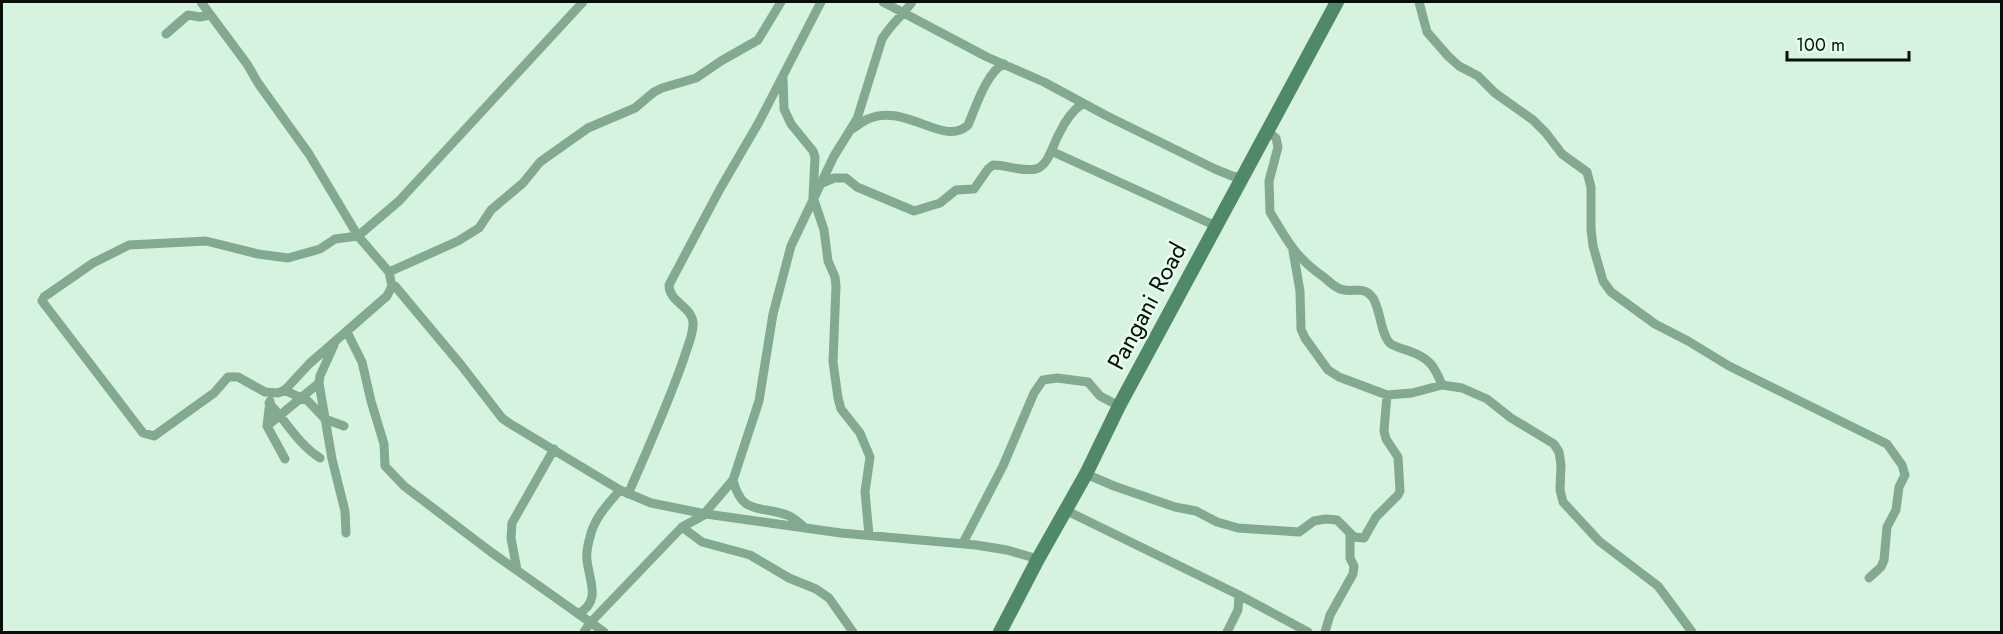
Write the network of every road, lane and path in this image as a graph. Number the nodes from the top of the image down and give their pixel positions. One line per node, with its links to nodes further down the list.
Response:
1 (201, 2): 10 (street)
2 (583, 2): 22 (street)
3 (781, 2): 24 (street)
4 (821, 2): 13 (street)
5 (883, 2): 9 (street)
6 (912, 2): 9 (street)
7 (1337, 2): 16 (main road, Pangani Road)
8 (1419, 2): 55 (street)
9 (904, 14): 12 (street); 15 (street)
10 (210, 15): 11 (street); 22 (street)
11 (166, 34)
12 (1004, 64): 14 (street); 15 (street)
13 (783, 75): 20 (street); 44 (street)
14 (1087, 105): 17 (street); 18 (street)
15 (852, 129): 19 (street)
16 (1267, 131): 18 (main road, Pangani Road); 23 (street)
17 (1050, 151): 19 (street); 21 (street)
18 (1244, 178): 21 (main road, Pangani Road)
19 (820, 184): 20 (street)
20 (813, 197): 43 (street); 51 (street)
21 (1216, 226): 34 (main road, Pangani Road)
22 (358, 236): 24 (street); 32 (street)
23 (1293, 251): 29 (street); 31 (street)
24 (389, 272): 25 (street)
25 (392, 286): 26 (street); 39 (street)
26 (347, 332): 27 (street); 54 (street)
27 (336, 343): 28 (street); 30 (street)
28 (319, 383): 33 (street); 36 (street)
29 (1442, 385): 31 (street); 66 (street)
30 (284, 390): 32 (street); 33 (street)
31 (1387, 395): 50 (street)
32 (270, 398): 35 (street); 37 (street)
33 (303, 398): 35 (street); 36 (street)
34 (1119, 406): 42 (main road, Pangani Road); 52 (street)
35 (280, 415): 37 (street); 40 (street)
36 (325, 419): 38 (street); 49 (street)
37 (267, 426): 41 (street)
38 (344, 426)
39 (554, 449): 44 (street); 54 (street)
40 (320, 458)
41 (285, 459)
42 (1086, 474): 45 (main road, Pangani Road); 50 (street)
43 (733, 480): 46 (street); 47 (street)
44 (624, 492): 46 (street); 57 (street)
45 (1065, 510): 53 (main road, Pangani Road); 56 (street)
46 (705, 514): 47 (street); 48 (street)
47 (803, 526): 51 (street)
48 (682, 527): 58 (street); 61 (street)
49 (346, 533)
50 (1350, 533): 65 (street)
51 (869, 535): 52 (street)
52 (963, 543): 53 (street)
53 (1038, 559): 62 (main road, Pangani Road)
54 (517, 570): 57 (street)
55 (1869, 578)
56 (1239, 595): 63 (street); 64 (street)
57 (578, 614): 58 (street)
58 (590, 623): 59 (street); 60 (street)
59 (584, 633)
60 (604, 633)
61 (853, 633)
62 (1000, 633)
63 (1227, 633)
64 (1308, 633)
65 (1325, 633)
66 (1692, 633)

